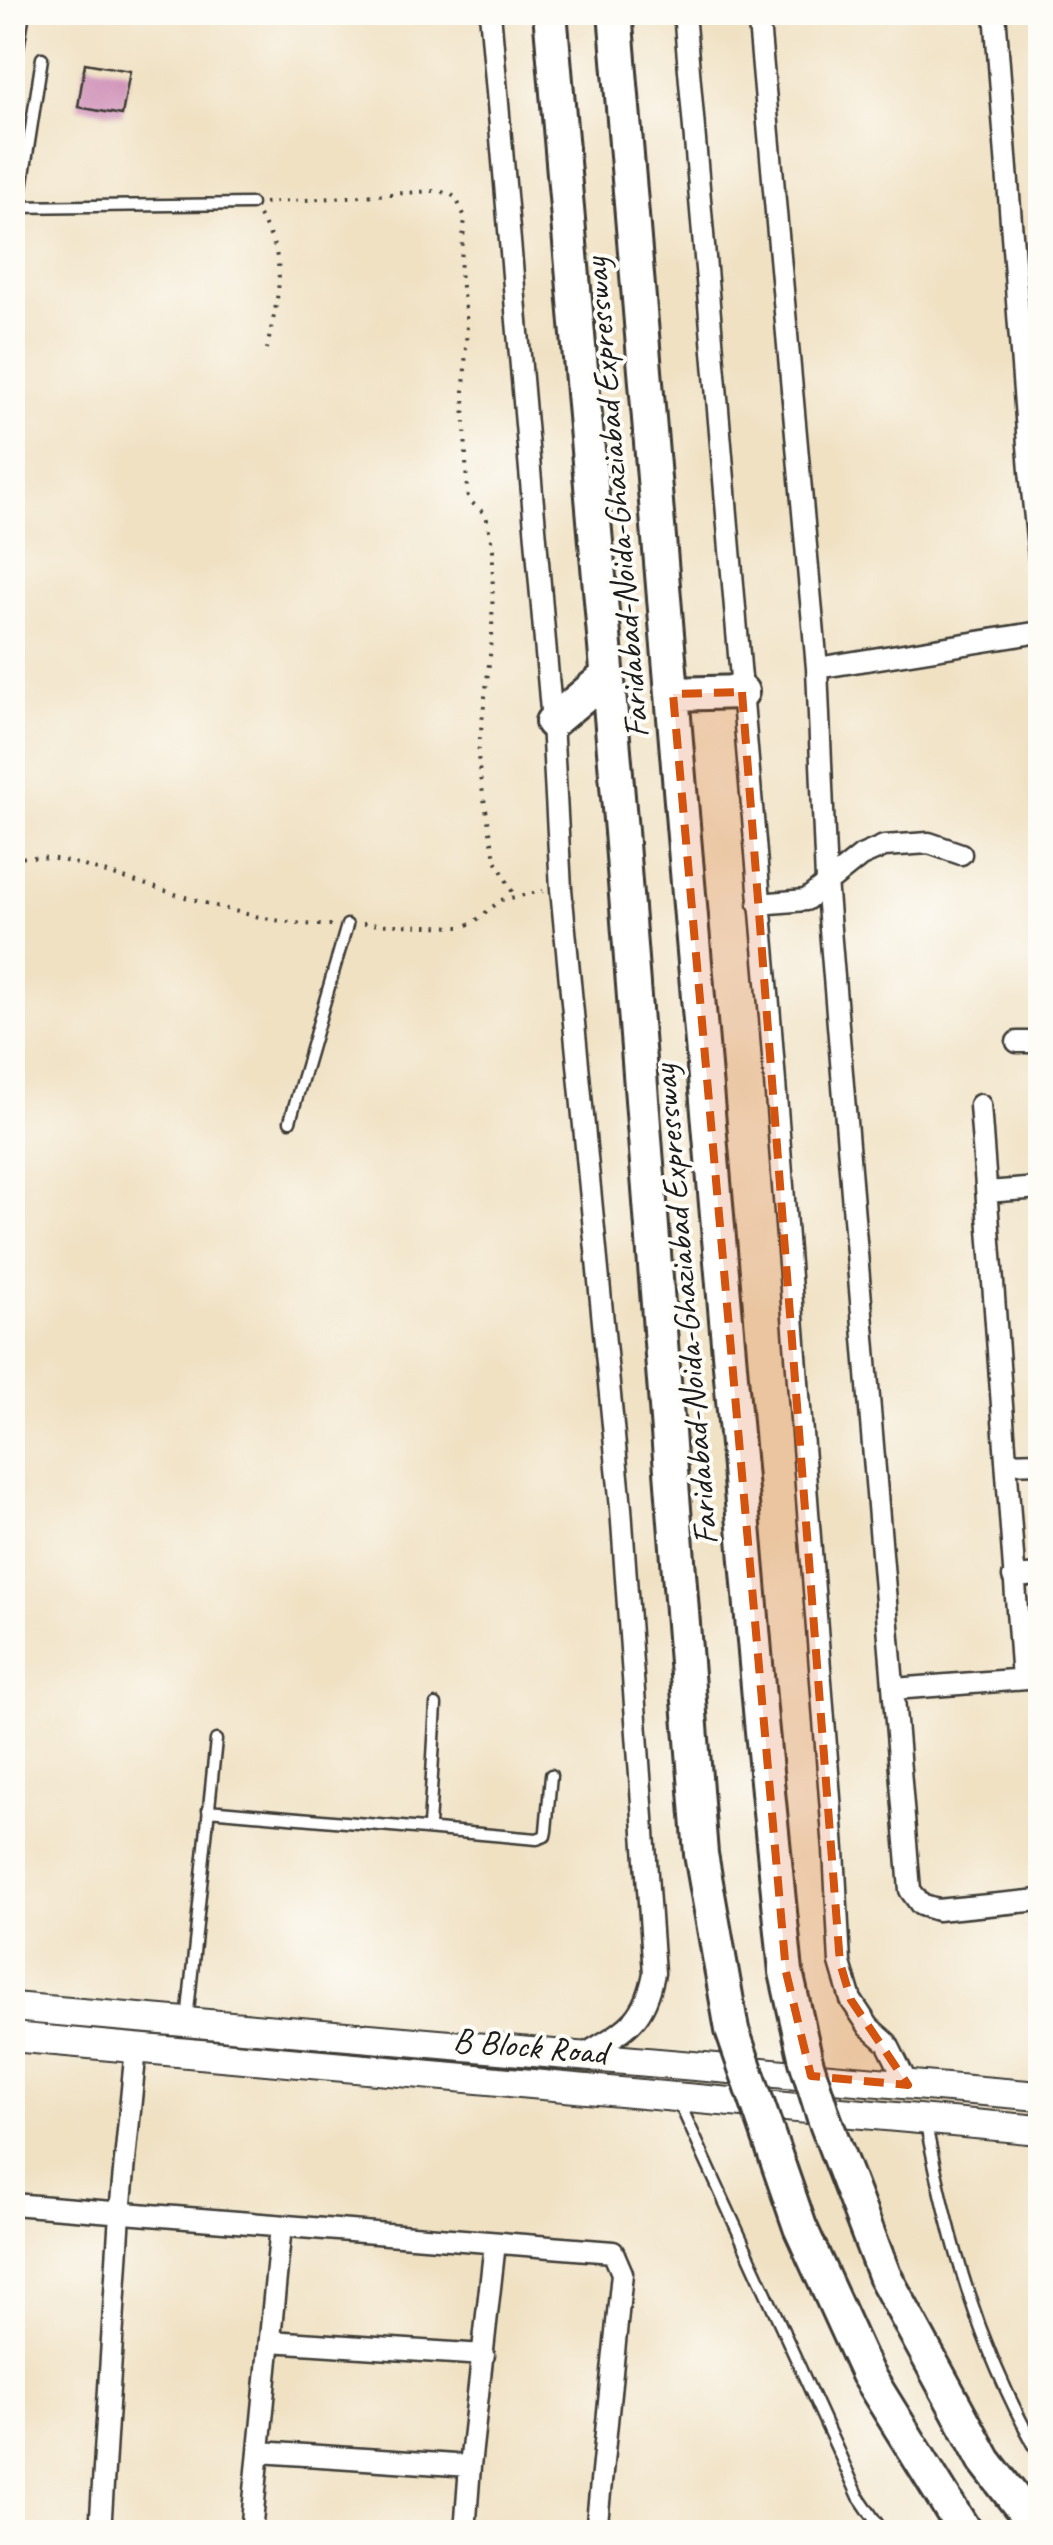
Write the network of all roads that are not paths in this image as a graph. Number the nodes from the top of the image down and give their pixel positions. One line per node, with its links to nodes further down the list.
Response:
1 (24, 12): 9 (lane)
2 (490, 12): 19 (street)
3 (550, 12): 16 (main road, Faridabad-Noida-Ghaziabad Expressway)
4 (615, 12): 18 (main road, Faridabad-Noida-Ghaziabad Expressway)
5 (684, 12): 17 (street)
6 (758, 12): 15 (street)
7 (995, 12): 12 (street)
8 (42, 58): 11 (lane)
9 (12, 85)
10 (251, 204): 11 (lane)
11 (16, 207)
12 (1035, 470): 13 (street)
13 (1040, 566)
14 (1040, 632): 15 (street)
15 (817, 668): 21 (street)
16 (608, 674): 19 (main road); 66 (main road, Faridabad-Noida-Ghaziabad Expressway, bridge)
17 (742, 692): 18 (main road); 22 (street)
18 (673, 694): 67 (main road, Faridabad-Noida-Ghaziabad Expressway, bridge)
19 (552, 722): 46 (street)
20 (961, 854): 21 (street)
21 (826, 881): 22 (street); 35 (street)
22 (759, 904): 47 (street)
23 (347, 925): 27 (lane)
24 (1017, 1042): 25 (street)
25 (1040, 1042)
26 (980, 1104): 29 (street)
27 (290, 1120)
28 (1040, 1188): 29 (street)
29 (987, 1192): 31 (street)
30 (1040, 1462): 31 (street)
31 (1007, 1463): 33 (street)
32 (1040, 1575): 33 (street)
33 (1013, 1576): 34 (street)
34 (1031, 1679): 35 (street)
35 (894, 1689): 41 (street)
36 (436, 1705): 40 (lane)
37 (216, 1740): 39 (lane)
38 (550, 1775): 40 (lane)
39 (208, 1810): 40 (lane); 43 (lane)
40 (430, 1827)
41 (1040, 1900)
42 (12, 2007): 43 (street, B Block Road)
43 (187, 2022): 46 (street, B Block Road)
44 (12, 2036): 45 (street, B Block Road)
45 (136, 2048): 49 (street, B Block Road); 53 (street)
46 (582, 2056): 47 (street, B Block Road)
47 (908, 2085): 48 (street, B Block Road)
48 (1040, 2096)
49 (676, 2098): 50 (street, B Block Road); 65 (lane)
50 (924, 2119): 51 (street, B Block Road); 59 (lane)
51 (1040, 2130)
52 (12, 2204): 53 (street)
53 (120, 2213): 54 (street); 61 (street)
54 (281, 2226): 55 (street); 56 (street)
55 (495, 2243): 57 (street); 64 (street)
56 (270, 2341): 57 (street); 58 (street)
57 (484, 2354): 60 (street)
58 (260, 2452): 60 (street); 62 (street)
59 (1040, 2456)
60 (470, 2466): 63 (street)
61 (100, 2532)
62 (251, 2532)
63 (465, 2532)
64 (596, 2532)
65 (883, 2532)
66 (965, 2532)
67 (1040, 2532)

